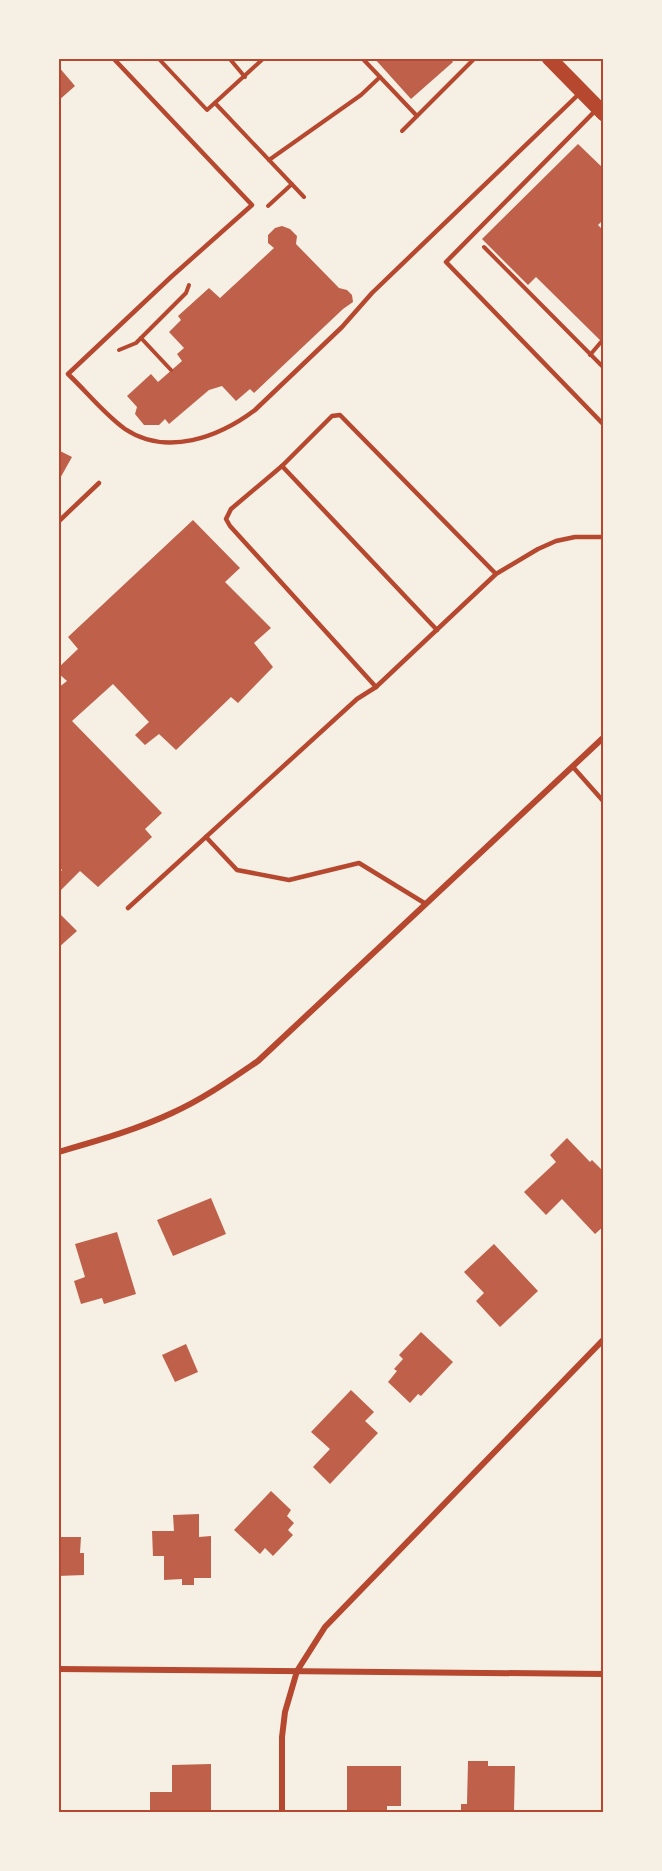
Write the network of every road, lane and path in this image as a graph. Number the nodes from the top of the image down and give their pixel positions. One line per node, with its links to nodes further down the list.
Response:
1 (113, 58): 10 (lane)
2 (158, 58): 11 (path)
3 (229, 58): 8 (path)
4 (264, 58): 8 (path)
5 (362, 58): 9 (path)
6 (475, 58): 13 (path)
7 (549, 58): 10 (main road)
8 (245, 77): 11 (path)
9 (380, 77): 13 (path); 15 (path)
10 (582, 91): 12 (main road)
11 (216, 103): 15 (path)
12 (601, 111): 27 (lane)
13 (417, 116): 14 (path)
14 (402, 131)
15 (269, 160): 16 (path)
16 (292, 184): 17 (path); 18 (path)
17 (304, 197)
18 (267, 208)
19 (476, 240): 24 (path)
20 (191, 278): 21 (path)
21 (141, 338): 23 (path); 26 (path)
22 (601, 342): 24 (path)
23 (117, 351)
24 (590, 355): 25 (path)
25 (603, 368)
26 (171, 370)
27 (603, 425)
28 (282, 466): 32 (lane); 33 (lane); 34 (lane)
29 (99, 483): 30 (lane)
30 (58, 522)
31 (603, 537): 32 (lane)
32 (496, 574): 33 (lane)
33 (437, 630): 34 (lane)
34 (376, 687): 38 (lane)
35 (603, 737): 36 (street)
36 (573, 767): 37 (lane); 39 (street)
37 (603, 802)
38 (206, 837): 39 (lane); 40 (lane)
39 (426, 904): 41 (street)
40 (128, 908)
41 (58, 1152)
42 (603, 1339): 44 (street)
43 (58, 1669): 44 (street)
44 (297, 1671): 45 (street); 46 (street)
45 (603, 1674)
46 (282, 1812)

